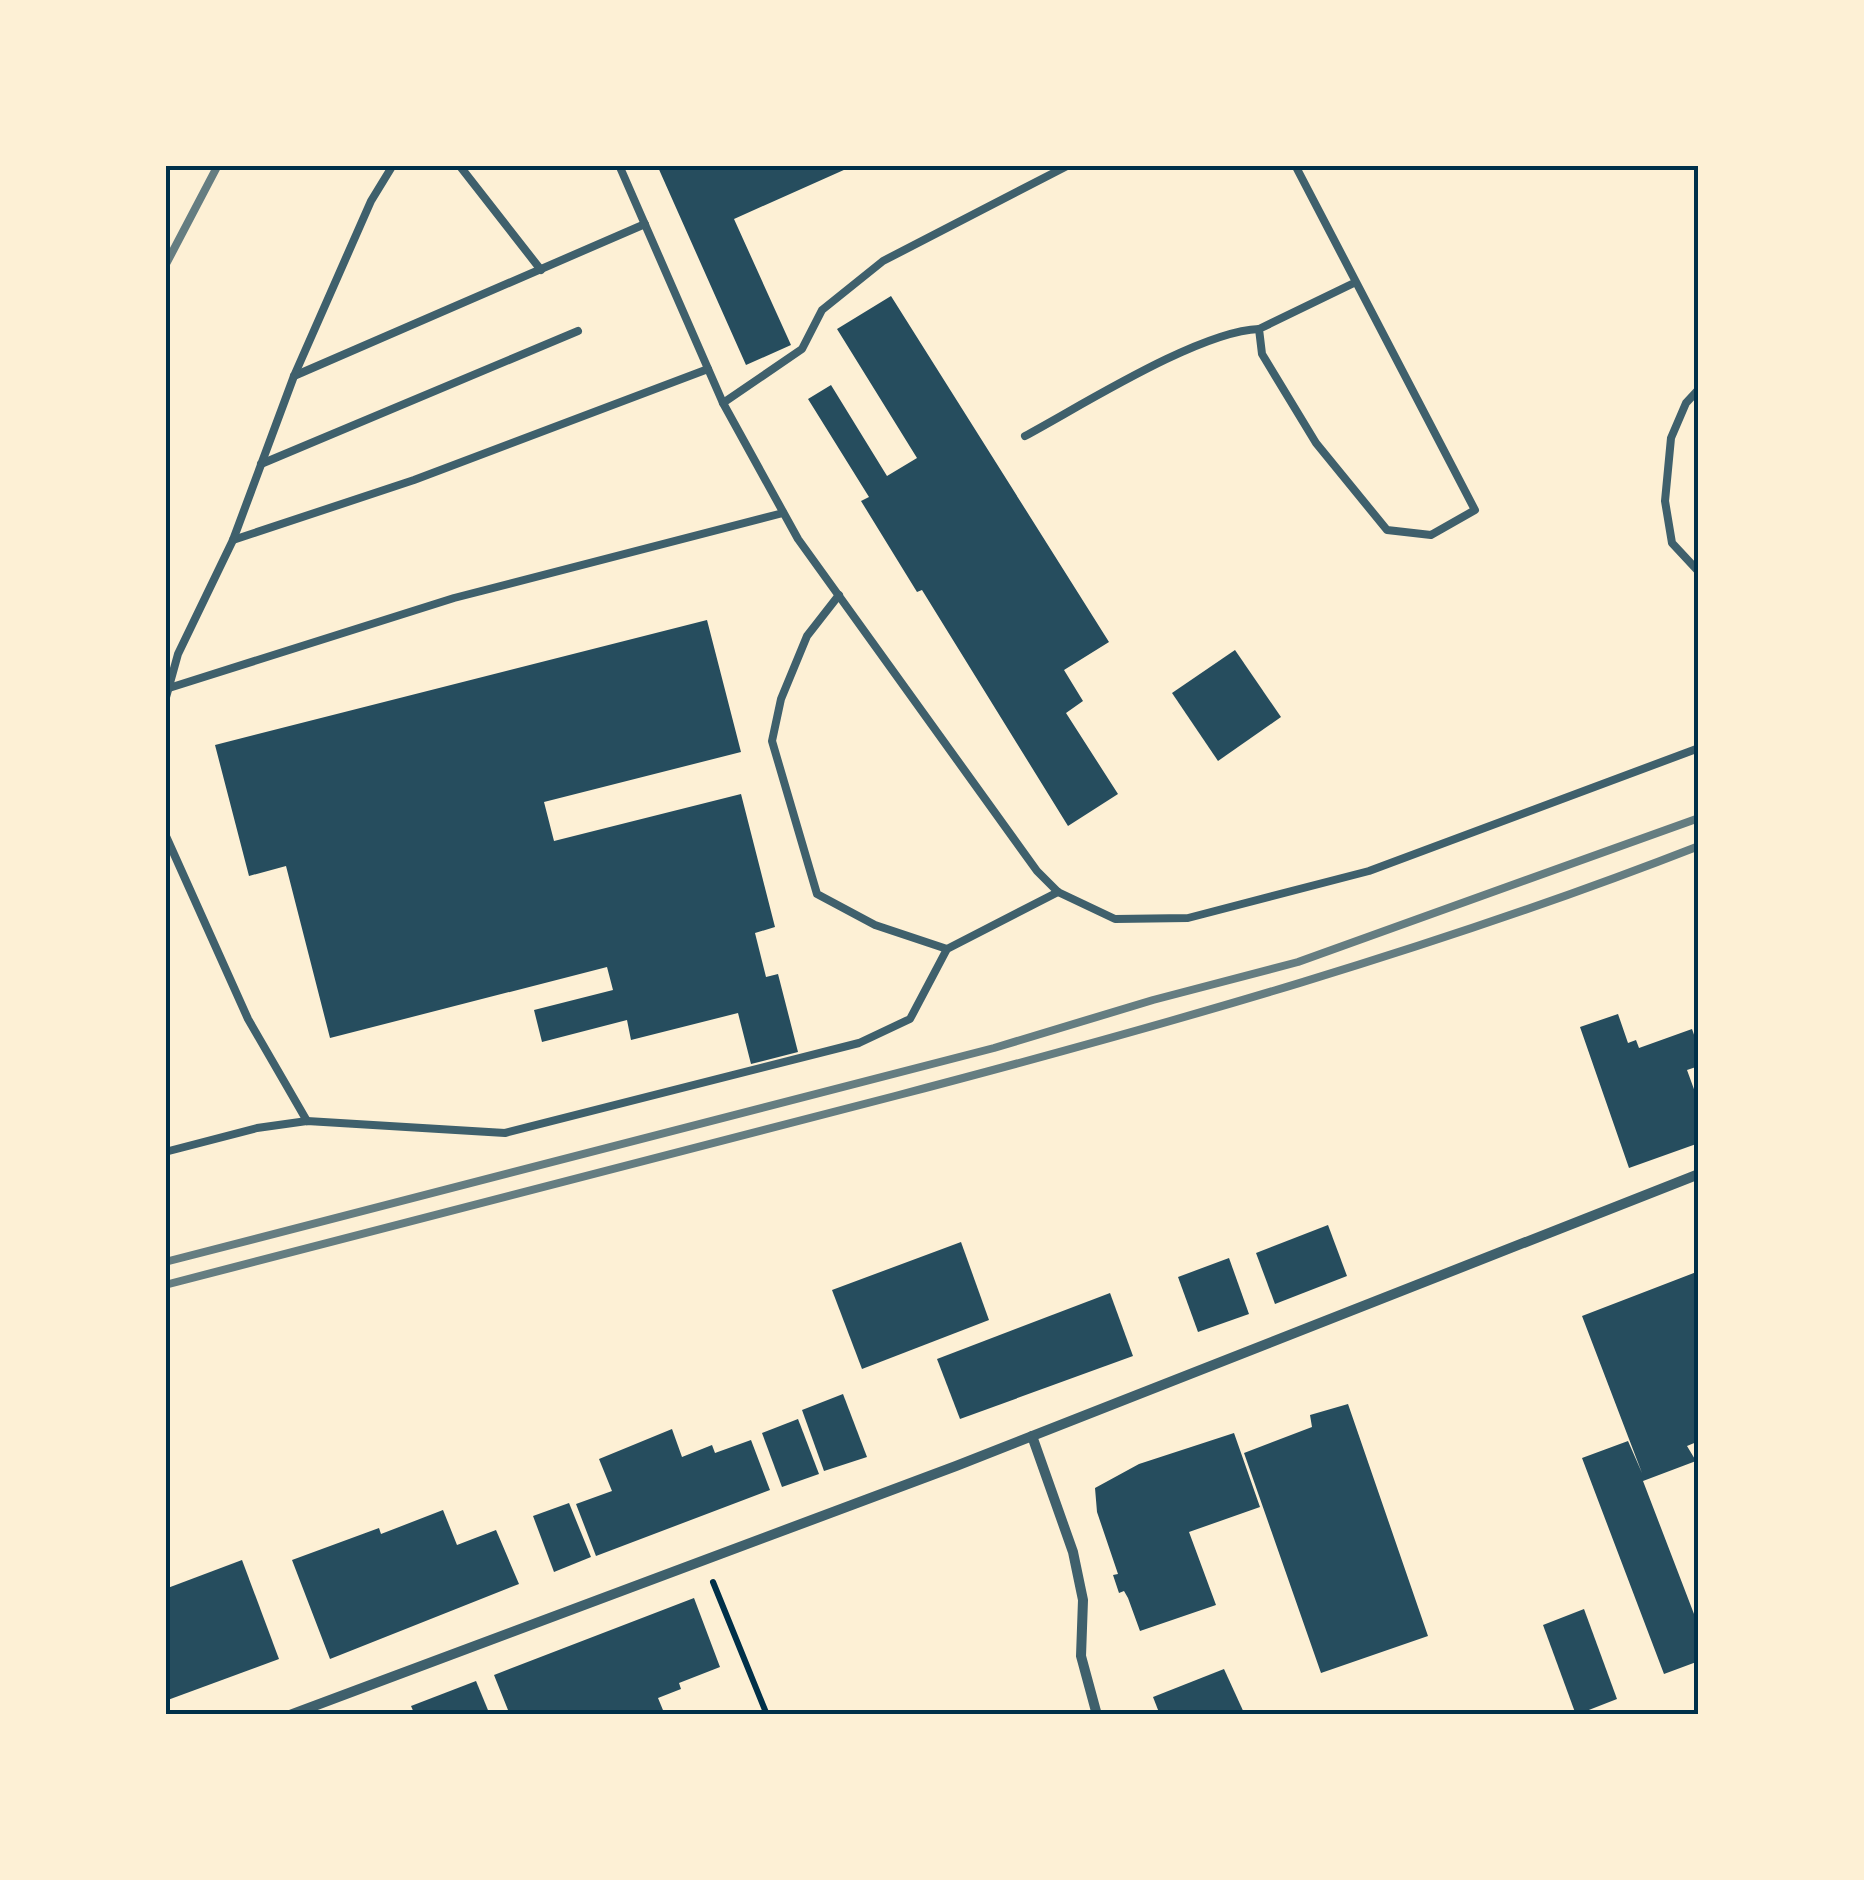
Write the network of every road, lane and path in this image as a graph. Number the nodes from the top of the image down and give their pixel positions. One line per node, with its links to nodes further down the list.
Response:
1 (393, 165): 12 (lane)
2 (459, 165): 7 (lane)
3 (619, 165): 6 (lane)
4 (1068, 165): 14 (lane)
5 (1295, 165): 8 (lane)
6 (645, 224): 7 (lane); 11 (lane)
7 (541, 270): 12 (lane)
8 (1356, 282): 9 (lane); 9 (lane)
9 (1258, 330): 15 (lane)
10 (578, 331): 16 (lane)
11 (708, 368): 14 (lane); 18 (lane)
12 (294, 376): 16 (lane)
13 (1699, 389): 19 (lane)
14 (723, 403): 17 (lane)
15 (1024, 436)
16 (261, 464): 18 (lane)
17 (783, 512): 20 (lane); 21 (lane)
18 (234, 540): 21 (lane)
19 (1699, 572)
20 (839, 595): 25 (lane); 26 (lane)
21 (169, 688): 22 (lane)
22 (165, 701)
23 (1699, 748): 25 (lane)
24 (165, 834): 27 (lane)
25 (1058, 892): 26 (lane)
26 (946, 949): 27 (lane)
27 (307, 1121): 28 (lane)
28 (165, 1152)
29 (1699, 1174): 30 (street)
30 (1032, 1436): 31 (street); 34 (street)
31 (705, 1562): 32 (street); 33 (path)
32 (290, 1715)
33 (768, 1715)
34 (1097, 1715)

